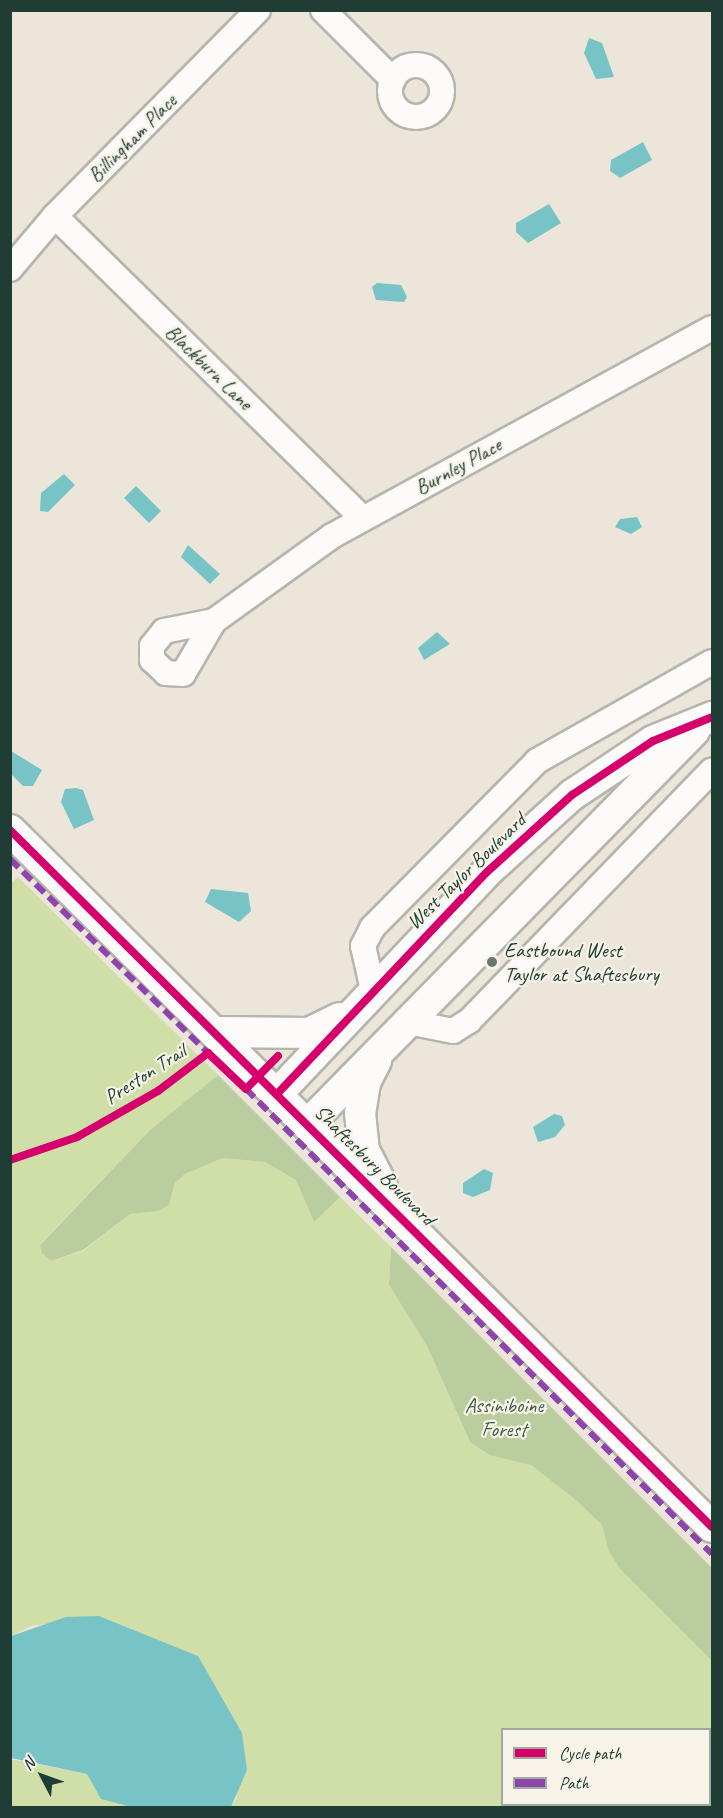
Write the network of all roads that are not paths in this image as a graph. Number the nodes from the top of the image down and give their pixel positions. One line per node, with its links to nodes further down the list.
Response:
1 (258, 10): 4 (street, Billingham Place)
2 (323, 10): 3 (street)
3 (393, 80)
4 (55, 216): 5 (street, Billingham Place); 7 (street, Blackburn Lane)
5 (10, 269)
6 (712, 328): 7 (street, Burnley Place)
7 (362, 518): 8 (street, Burnley Place)
8 (214, 621)
9 (712, 662): 13 (street, West Taylor Boulevard)
10 (708, 720): 13 (street, West Taylor Boulevard); 15 (street, West Taylor Boulevard)
11 (712, 770): 15 (street)
12 (10, 830): 16 (street, Shaftesbury Boulevard)
13 (373, 990): 14 (street, West Taylor Boulevard)
14 (352, 1012): 16 (street); 18 (street, West Taylor Boulevard)
15 (408, 1022): 17 (street, West Taylor Boulevard)
16 (218, 1032): 18 (street, Shaftesbury Boulevard)
17 (385, 1046): 19 (street, West Taylor Boulevard); 20 (street)
18 (278, 1093): 19 (street, Shaftesbury Boulevard)
19 (308, 1124): 20 (street, Shaftesbury Boulevard)
20 (399, 1214): 21 (street, Shaftesbury Boulevard)
21 (712, 1527)

